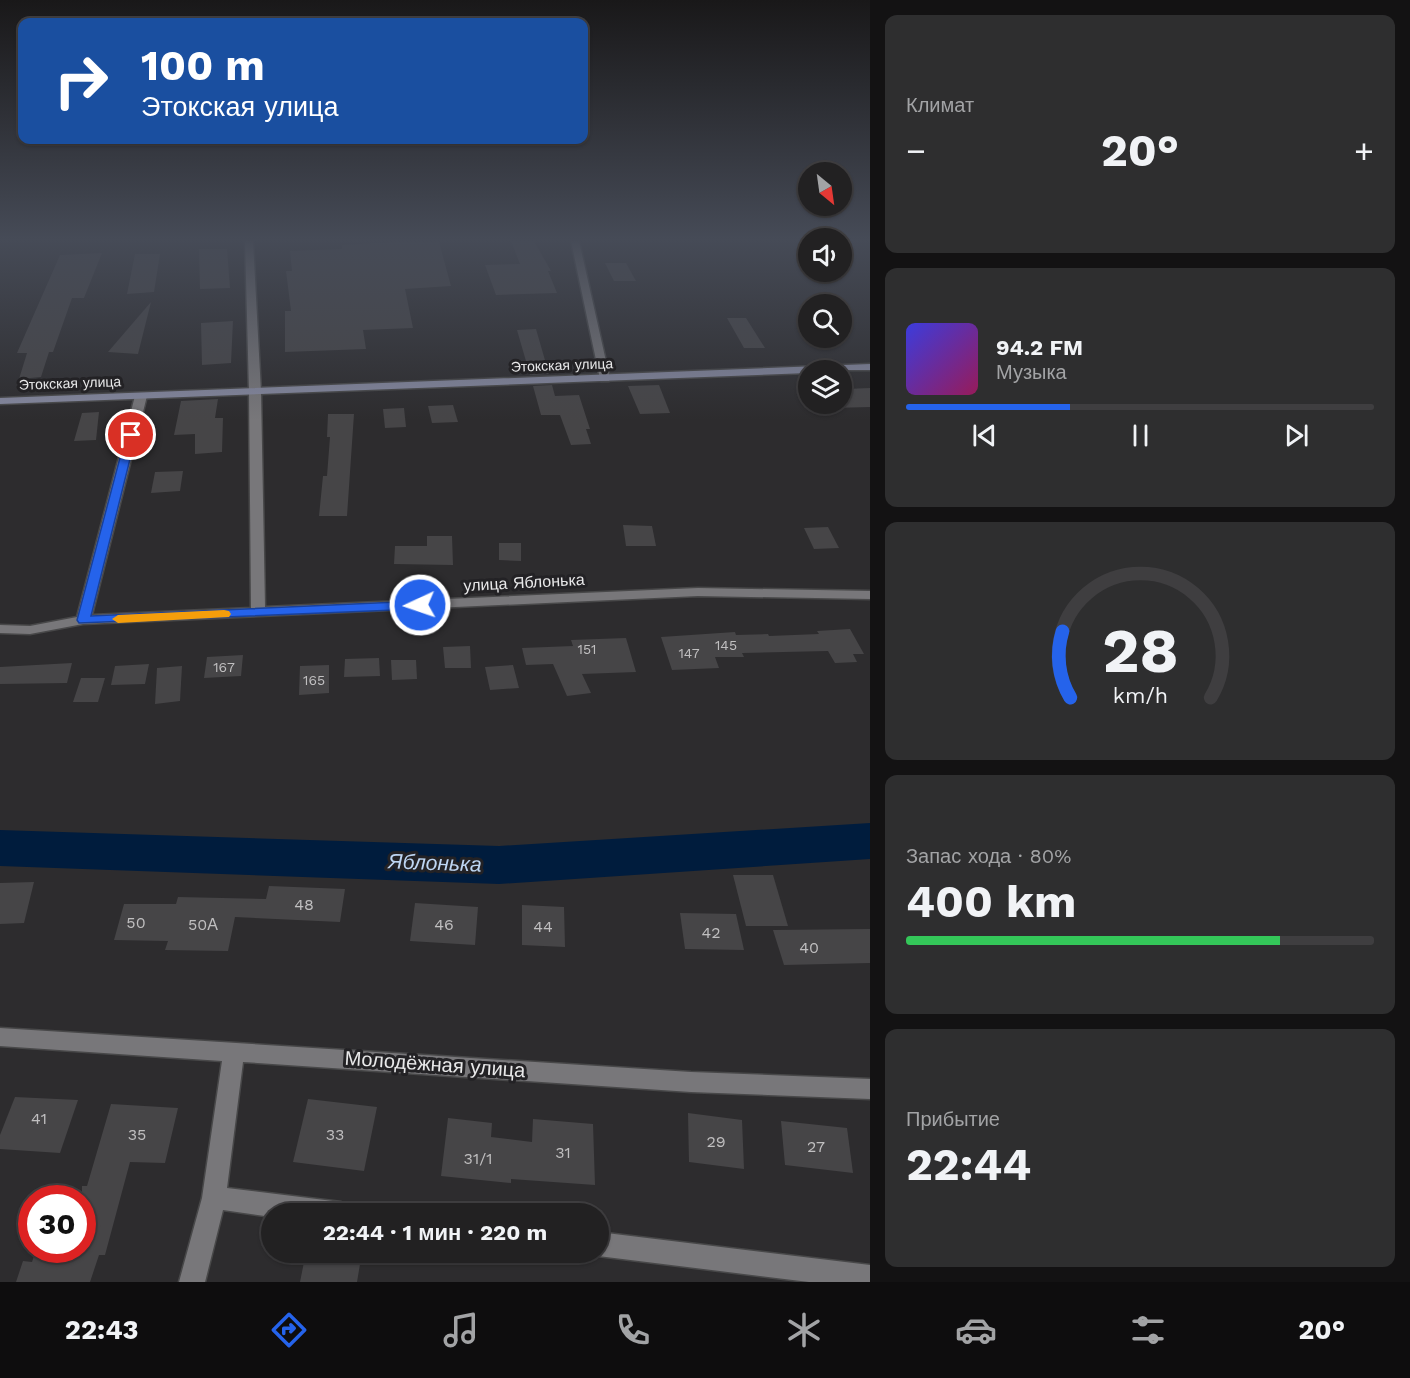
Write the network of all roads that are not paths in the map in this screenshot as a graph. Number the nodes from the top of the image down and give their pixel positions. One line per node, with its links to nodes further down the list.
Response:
1 (251, 301): 5 (street)
2 (588, 301): 4 (street)
3 (870, 368): 4 (main road, Этокская улица)
4 (606, 379): 5 (main road, Этокская улица)
5 (255, 392): 6 (main road, Этокская улица); 9 (street)
6 (141, 396): 7 (main road, Этокская улица); 10 (street, Этокская улица)
7 (0, 401)
8 (870, 595): 9 (street, улица Яблонька)
9 (258, 612): 10 (street, улица Яблонька)
10 (83, 620): 11 (street, улица Яблонька)
11 (0, 629)
12 (0, 1036): 13 (street, Молодёжная улица)
13 (234, 1051): 14 (street, Молодёжная улица); 15 (street)
14 (870, 1089)
15 (214, 1198): 16 (street); 19 (street)
16 (261, 1204)
17 (609, 1245): 18 (street)
18 (870, 1278)
19 (192, 1282)

